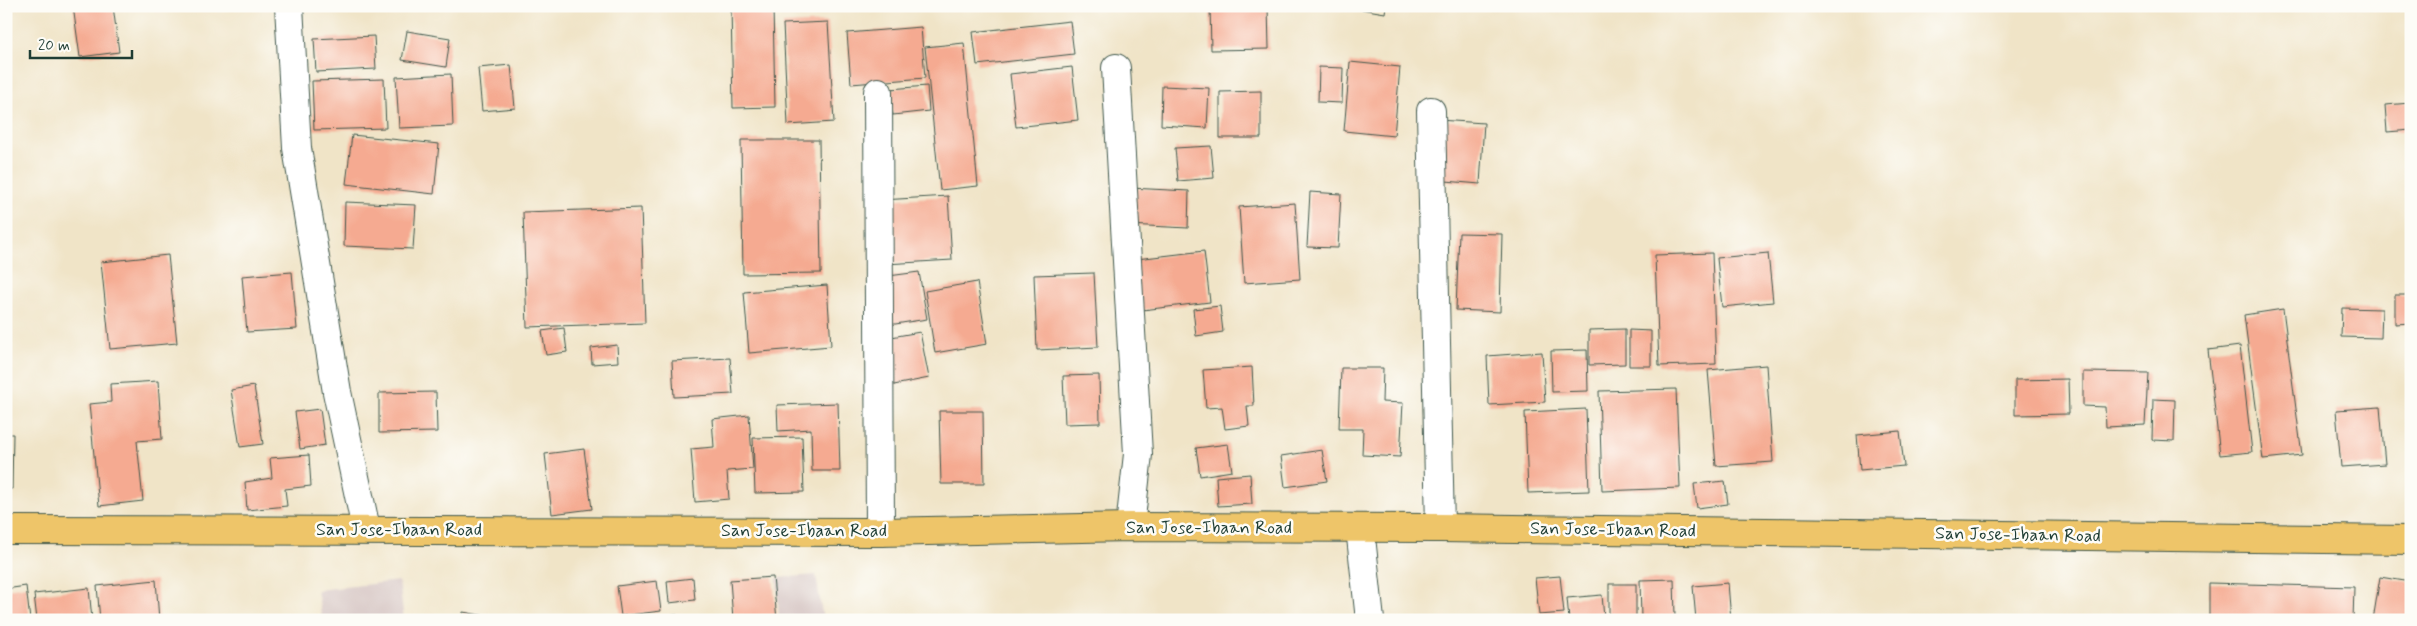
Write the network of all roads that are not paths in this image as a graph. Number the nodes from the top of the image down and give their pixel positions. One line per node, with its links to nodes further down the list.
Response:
1 (289, 6): 8 (street)
2 (1116, 68): 5 (street)
3 (878, 92): 10 (street)
4 (1431, 111): 7 (street)
5 (1130, 528): 6 (main road, San Jose-Ibaan Road); 10 (main road, San Jose-Ibaan Road)
6 (1360, 528): 7 (main road, San Jose-Ibaan Road); 12 (street)
7 (1440, 528): 11 (main road, San Jose-Ibaan Road)
8 (366, 529): 9 (main road, San Jose-Ibaan Road); 10 (main road, San Jose-Ibaan Road)
9 (6, 530)
10 (880, 532)
11 (2411, 540)
12 (1370, 620)

